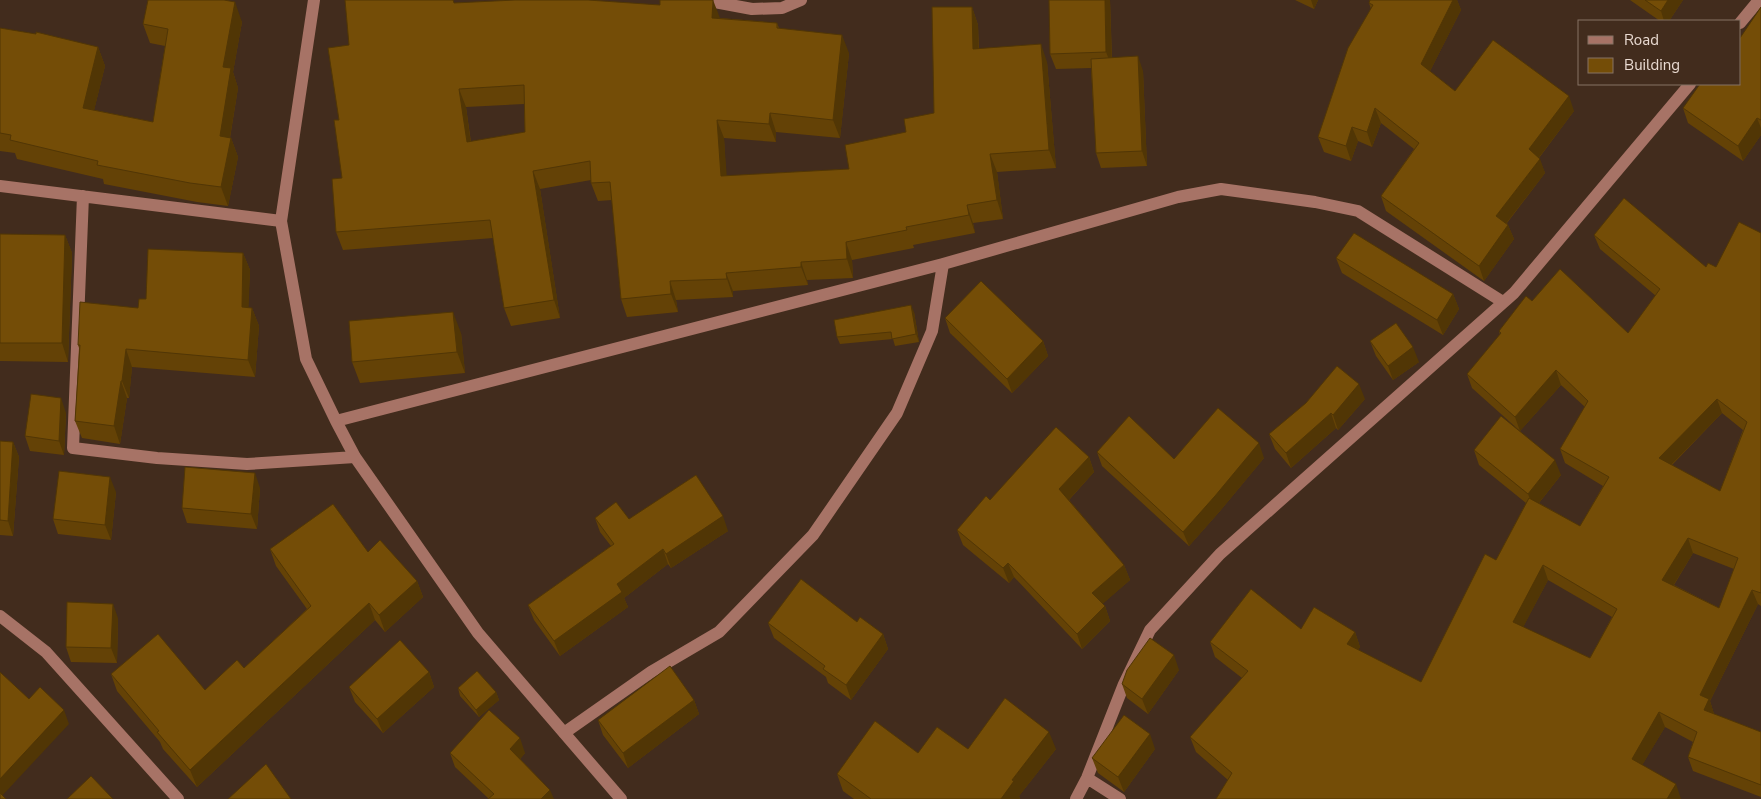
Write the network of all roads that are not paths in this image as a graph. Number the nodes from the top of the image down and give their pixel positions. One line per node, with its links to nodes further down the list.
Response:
1 (314, 0): 9 (street)
2 (704, 0): 3 (street)
3 (801, 0)
4 (1758, 0): 5 (street)
5 (1741, 22)
6 (1689, 85): 11 (street)
7 (0, 186): 8 (street)
8 (83, 196): 9 (street); 13 (street)
9 (281, 221): 12 (street)
10 (943, 264): 11 (street); 12 (street); 15 (street)
11 (1503, 302): 16 (street)
12 (336, 421): 13 (street)
13 (355, 457): 15 (street)
14 (0, 616): 17 (street)
15 (564, 733): 18 (street)
16 (1087, 778): 19 (street); 20 (street)
17 (178, 799)
18 (620, 799)
19 (1076, 799)
20 (1120, 799)

